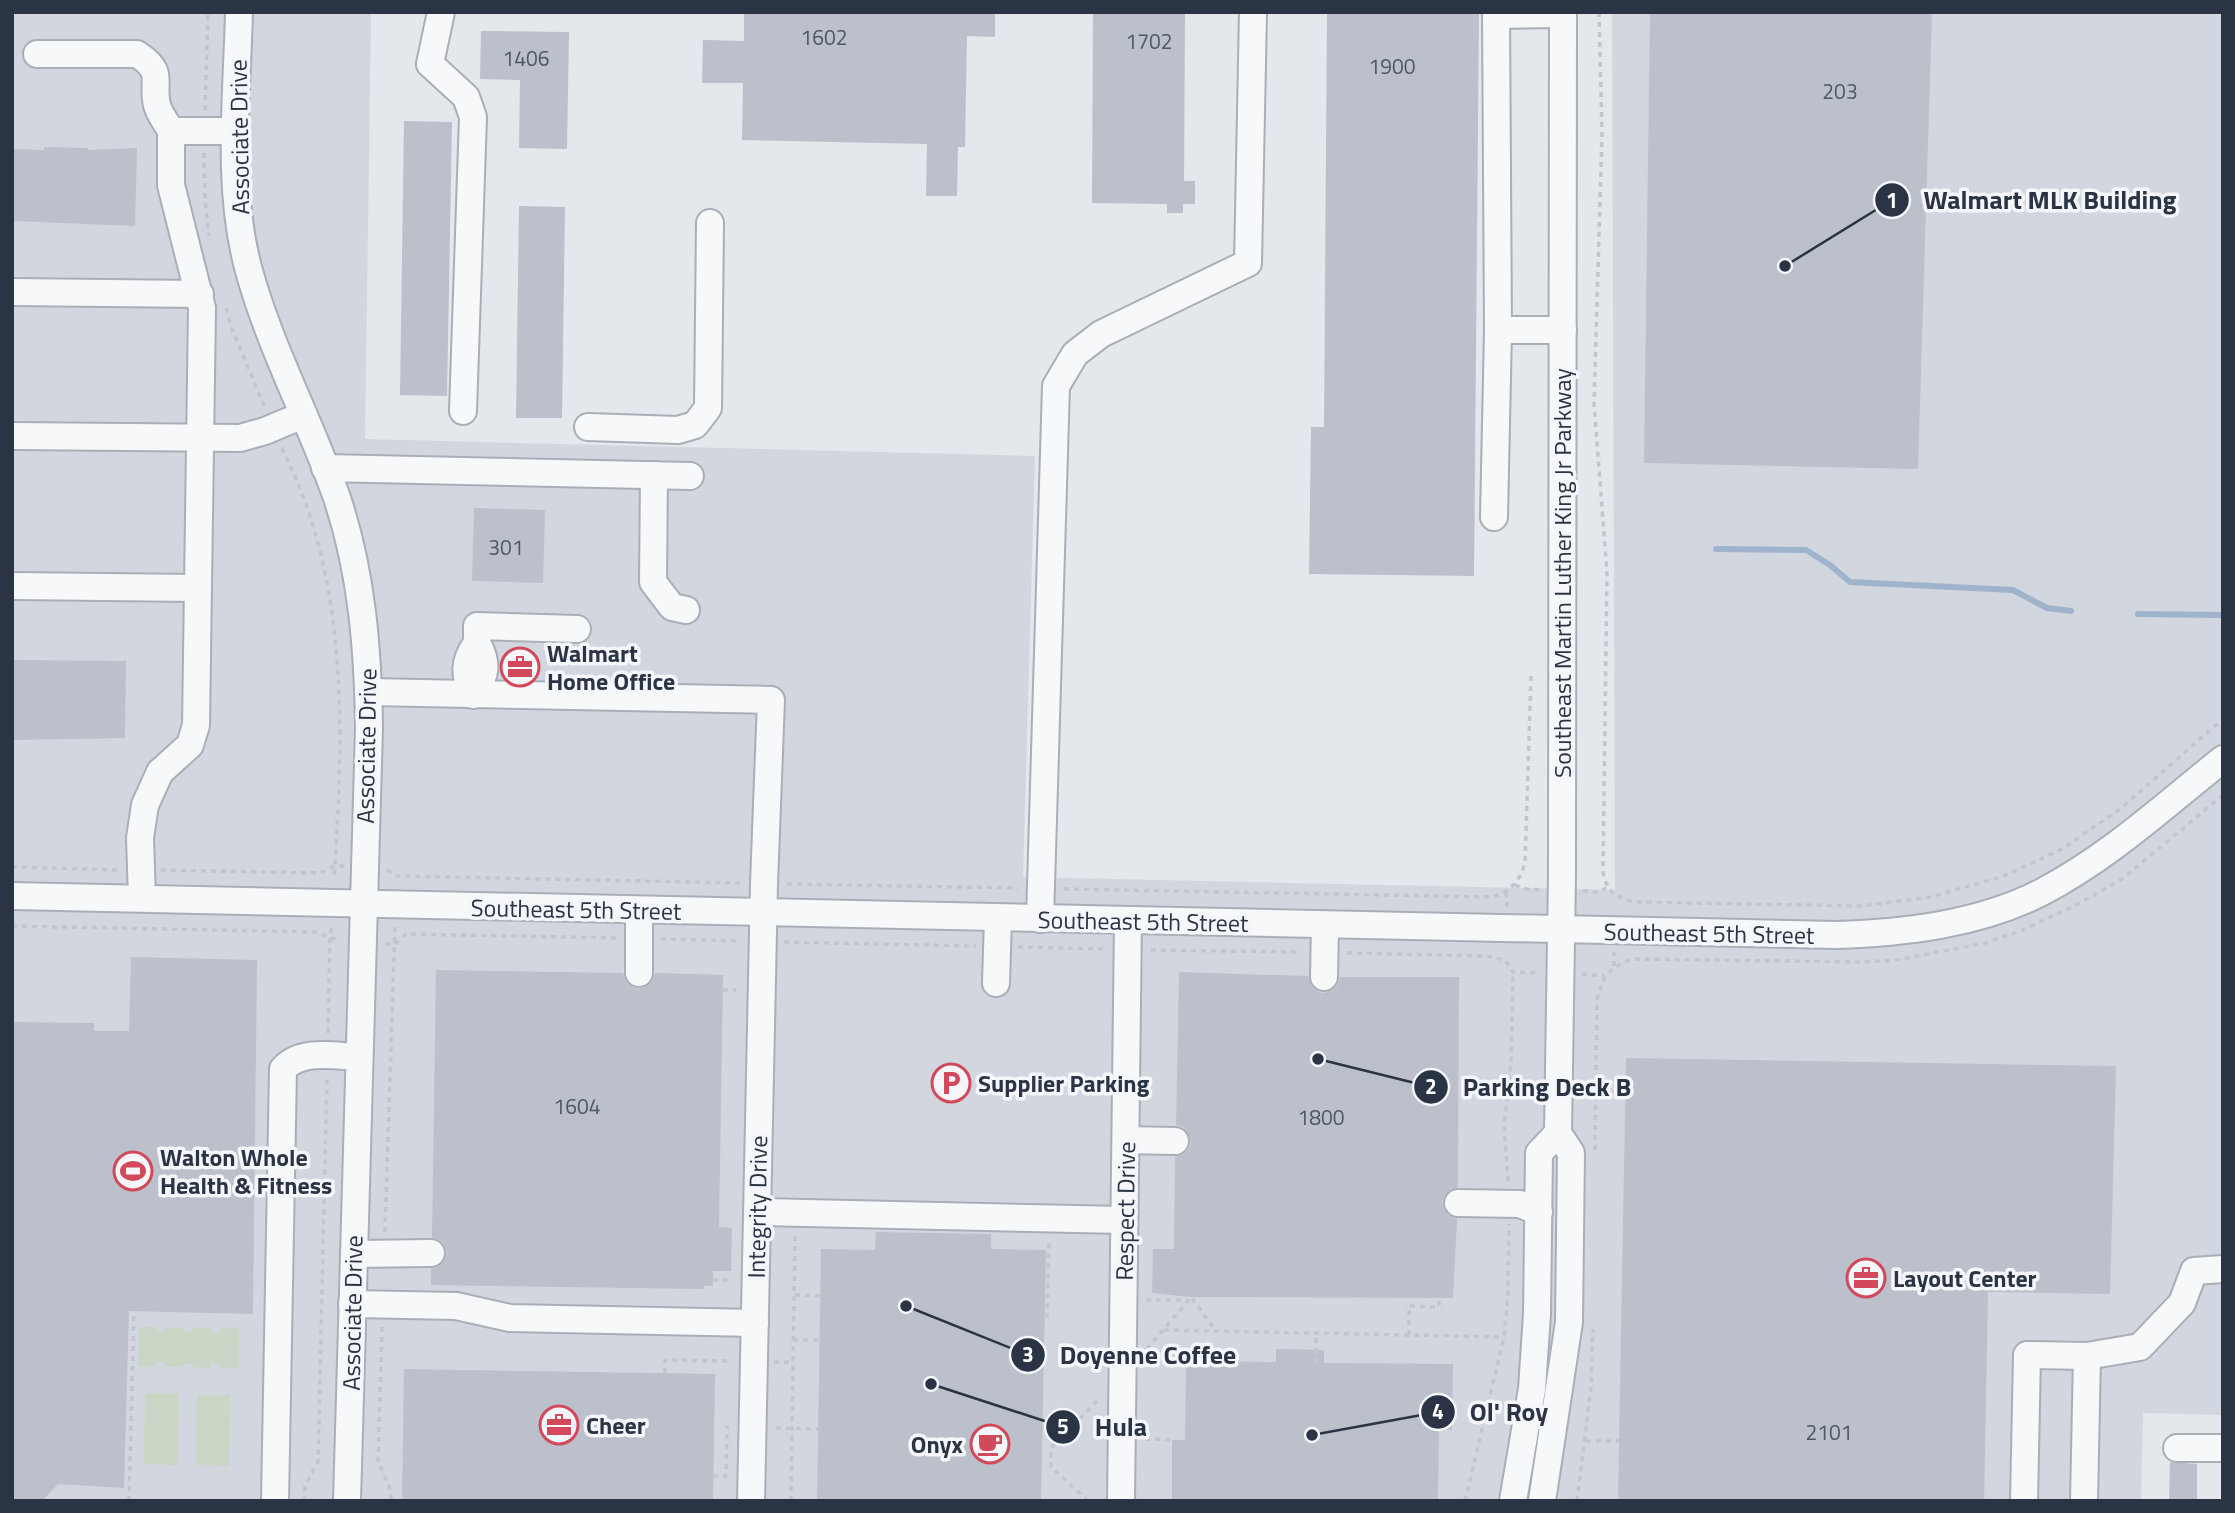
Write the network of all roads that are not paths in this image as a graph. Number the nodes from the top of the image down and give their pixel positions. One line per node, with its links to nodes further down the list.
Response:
1 (239, 12): 8 (street, Associate Drive)
2 (441, 12): 14 (street)
3 (1253, 12): 36 (street)
4 (1563, 13): 5 (street); 13 (street, Southeast Martin Luther King Jr Parkway)
5 (1496, 14): 12 (street)
6 (37, 54): 7 (street)
7 (171, 131): 8 (street); 11 (street)
8 (236, 131): 15 (street, Associate Drive)
9 (710, 223): 16 (street)
10 (12, 292): 11 (street)
11 (212, 298): 18 (street)
12 (1498, 330): 13 (street); 22 (street)
13 (1563, 330): 39 (street, Southeast Martin Luther King Jr Parkway)
14 (463, 411)
15 (303, 415): 18 (street); 19 (street, Associate Drive)
16 (588, 427)
17 (12, 436): 18 (street)
18 (201, 438): 24 (street)
19 (325, 468): 20 (street); 27 (street, Associate Drive)
20 (654, 475): 21 (street); 25 (street)
21 (690, 476)
22 (1494, 517)
23 (12, 586): 24 (street)
24 (198, 587): 31 (street)
25 (687, 610)
26 (577, 629): 28 (street)
27 (369, 692): 28 (street); 32 (street, Associate Drive)
28 (473, 695): 34 (street, Integrity Drive)
29 (2220, 765): 39 (street, Southeast 5th Street)
30 (12, 896): 31 (street, Southeast 5th Street)
31 (142, 898): 32 (street, Southeast 5th Street)
32 (363, 904): 33 (street, Southeast 5th Street); 43 (street, Associate Drive)
33 (639, 910): 34 (street, Southeast 5th Street); 40 (street)
34 (764, 913): 35 (street, Southeast 5th Street); 48 (street, Integrity Drive)
35 (999, 918): 36 (street, Southeast 5th Street); 42 (street)
36 (1040, 919): 37 (street, Southeast 5th Street)
37 (1128, 920): 38 (street, Southeast 5th Street); 45 (street, Respect Drive)
38 (1325, 925): 39 (street, Southeast 5th Street); 41 (street)
39 (1561, 930): 44 (street, Southeast Martin Luther King Jr Parkway)
40 (639, 973)
41 (1324, 977)
42 (996, 983)
43 (359, 1056): 52 (street, Associate Drive); 59 (street)
44 (1558, 1133): 49 (street); 64 (street, Southeast Martin Luther King Jr Parkway)
45 (1126, 1140): 46 (street); 50 (street, Respect Drive)
46 (1175, 1141)
47 (1458, 1203): 49 (street)
48 (757, 1212): 50 (street); 55 (street, Integrity Drive)
49 (1539, 1212): 63 (street)
50 (1123, 1220): 62 (street, Respect Drive)
51 (431, 1253): 52 (street)
52 (354, 1254): 54 (street, Associate Drive)
53 (2223, 1269): 56 (street)
54 (352, 1304): 55 (street); 60 (street, Associate Drive)
55 (755, 1323): 61 (street, Integrity Drive)
56 (2087, 1356): 65 (street); 66 (street)
57 (2177, 1448): 58 (street)
58 (2223, 1448)
59 (275, 1501)
60 (347, 1501)
61 (751, 1501)
62 (1121, 1501)
63 (1513, 1501)
64 (1542, 1501)
65 (2024, 1501)
66 (2084, 1501)

